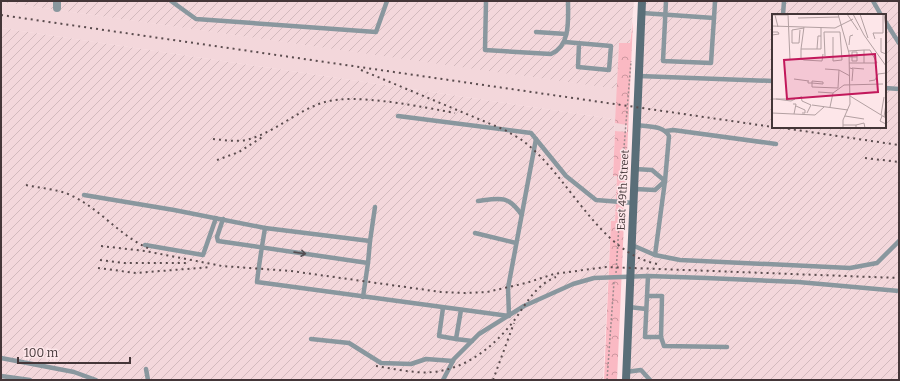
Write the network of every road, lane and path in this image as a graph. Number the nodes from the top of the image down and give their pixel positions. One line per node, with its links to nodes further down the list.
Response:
1 (171, 1): 2 (lane)
2 (387, 1)
3 (486, 1): 18 (lane)
4 (568, 1): 17 (lane)
5 (642, 1): 10 (street, East 49th Street)
6 (666, 1): 13 (lane)
7 (715, 1): 14 (lane)
8 (784, 1): 11 (lane)
9 (873, 1): 12 (lane)
10 (642, 14): 13 (lane); 22 (street, East 49th Street)
11 (783, 14)
12 (880, 14)
13 (666, 15): 14 (lane); 14 (lane)
14 (714, 18)
15 (886, 23): 19 (lane)
16 (536, 32): 17 (lane)
17 (566, 34): 18 (lane)
18 (565, 42): 20 (lane)
19 (899, 43)
20 (579, 44): 20 (lane)
21 (632, 58): 36 (path)
22 (639, 76): 23 (lane); 27 (street, East 49th Street)
23 (772, 81)
24 (886, 88): 25 (lane)
25 (899, 89)
26 (398, 116): 29 (lane)
27 (637, 125): 28 (lane); 31 (street, East 49th Street)
28 (666, 131): 30 (lane); 32 (lane)
29 (536, 139): 36 (lane); 39 (lane)
30 (776, 144)
31 (635, 169): 32 (lane); 33 (street, East 49th Street)
32 (665, 181): 33 (lane); 50 (lane)
33 (635, 189): 37 (street, East 49th Street)
34 (84, 195): 40 (lane)
35 (478, 202): 39 (lane)
36 (620, 202): 37 (lane); 52 (path)
37 (634, 203): 48 (street, East 49th Street)
38 (375, 207): 44 (lane)
39 (521, 214): 46 (lane)
40 (216, 218): 41 (lane); 47 (lane)
41 (223, 219): 42 (lane); 49 (lane)
42 (265, 228): 44 (lane); 49 (lane)
43 (475, 233): 46 (lane)
44 (370, 241): 51 (lane)
45 (899, 241): 50 (lane)
46 (516, 243): 62 (lane)
47 (145, 245)
48 (632, 245): 50 (lane); 53 (street, East 49th Street)
49 (262, 248): 51 (lane, one-way to 51); 57 (lane)
50 (655, 255)
51 (368, 263): 57 (lane)
52 (615, 276): 53 (lane); 62 (lane); 77 (path)
53 (630, 276): 54 (lane); 58 (street, East 49th Street)
54 (648, 276): 55 (lane); 56 (lane)
55 (899, 291)
56 (647, 296): 60 (lane); 63 (lane)
57 (363, 297): 59 (lane)
58 (629, 307): 60 (lane); 72 (street, East 49th Street)
59 (443, 308): 61 (lane); 65 (lane)
60 (646, 309): 63 (lane)
61 (461, 310): 62 (lane); 65 (lane)
62 (509, 316): 66 (lane)
63 (661, 337): 67 (lane)
64 (311, 339): 69 (lane)
65 (456, 339): 66 (lane)
66 (472, 341): 69 (lane)
67 (727, 347)
68 (1, 358): 74 (lane)
69 (453, 361): 76 (lane)
70 (146, 369): 75 (lane)
71 (1, 376): 73 (lane)
72 (626, 376): 78 (lane)
73 (30, 380)
74 (96, 380)
75 (148, 380)
76 (443, 380)
77 (607, 380)
78 (650, 380)

